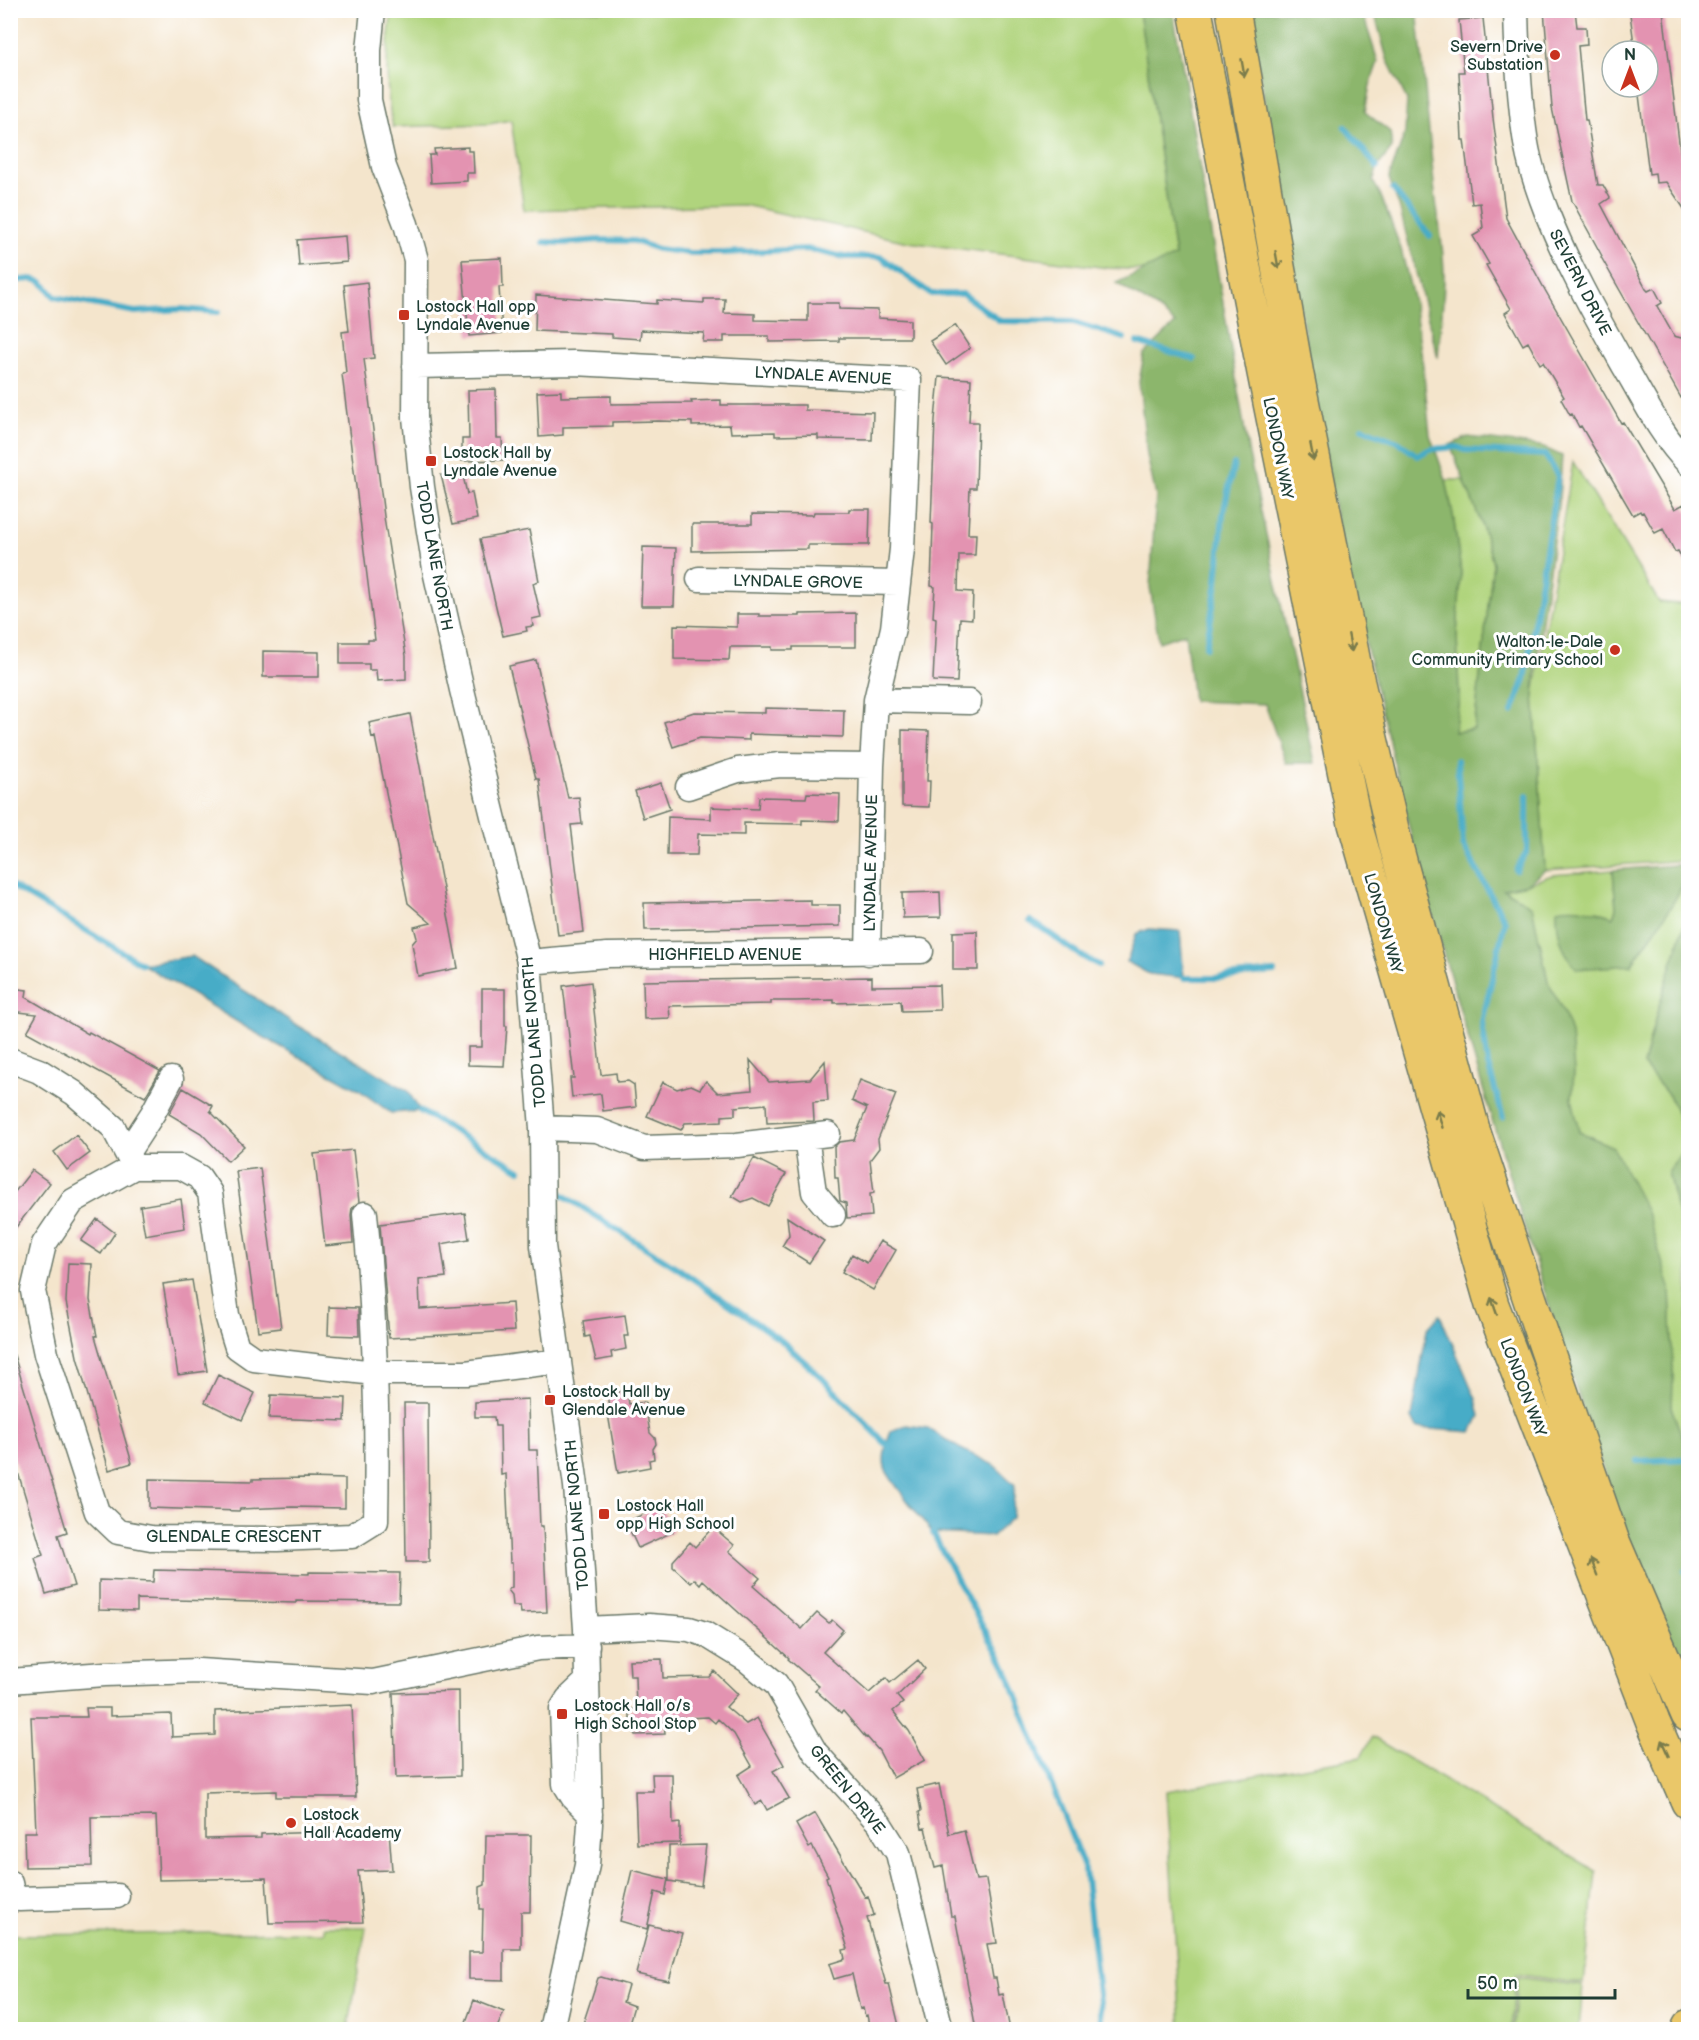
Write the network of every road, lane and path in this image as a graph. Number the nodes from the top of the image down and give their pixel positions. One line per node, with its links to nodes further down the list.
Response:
1 (373, 10): 5 (street, TODD LANE NORTH)
2 (1195, 10): 27 (highway, LONDON WAY, one-way to 2)
3 (1233, 10): 26 (highway, LONDON WAY, one-way to 26)
4 (1516, 10): 6 (street, SEVERN DRIVE)
5 (415, 366): 8 (street, LYNDALE AVENUE); 15 (street, TODD LANE NORTH)
6 (1689, 463)
7 (699, 579): 8 (street, LYNDALE GROVE)
8 (897, 583): 9 (street, LYNDALE AVENUE)
9 (876, 700): 10 (street); 11 (street, LYNDALE AVENUE)
10 (969, 702)
11 (872, 766): 12 (street); 14 (street, LYNDALE AVENUE)
12 (688, 787)
13 (921, 951): 14 (street, HIGHFIELD AVENUE)
14 (868, 953): 15 (street, HIGHFIELD AVENUE)
15 (529, 962): 18 (street, TODD LANE NORTH)
16 (10, 1060): 19 (street)
17 (171, 1080): 19 (street)
18 (542, 1128): 21 (street); 22 (street, TODD LANE NORTH)
19 (130, 1160): 23 (street); 23 (street, GLENDALE CRESCENT)
20 (365, 1214): 23 (street)
21 (833, 1215)
22 (559, 1361): 23 (street); 24 (street, TODD LANE NORTH)
23 (374, 1374)
24 (587, 1637): 25 (street, GREEN DRIVE); 30 (street, TODD LANE NORTH); 31 (street, GREEN DRIVE)
25 (10, 1681)
26 (1689, 1715)
27 (1689, 1802)
28 (10, 1883): 29 (street)
29 (117, 1896)
30 (551, 2030)
31 (941, 2030)

